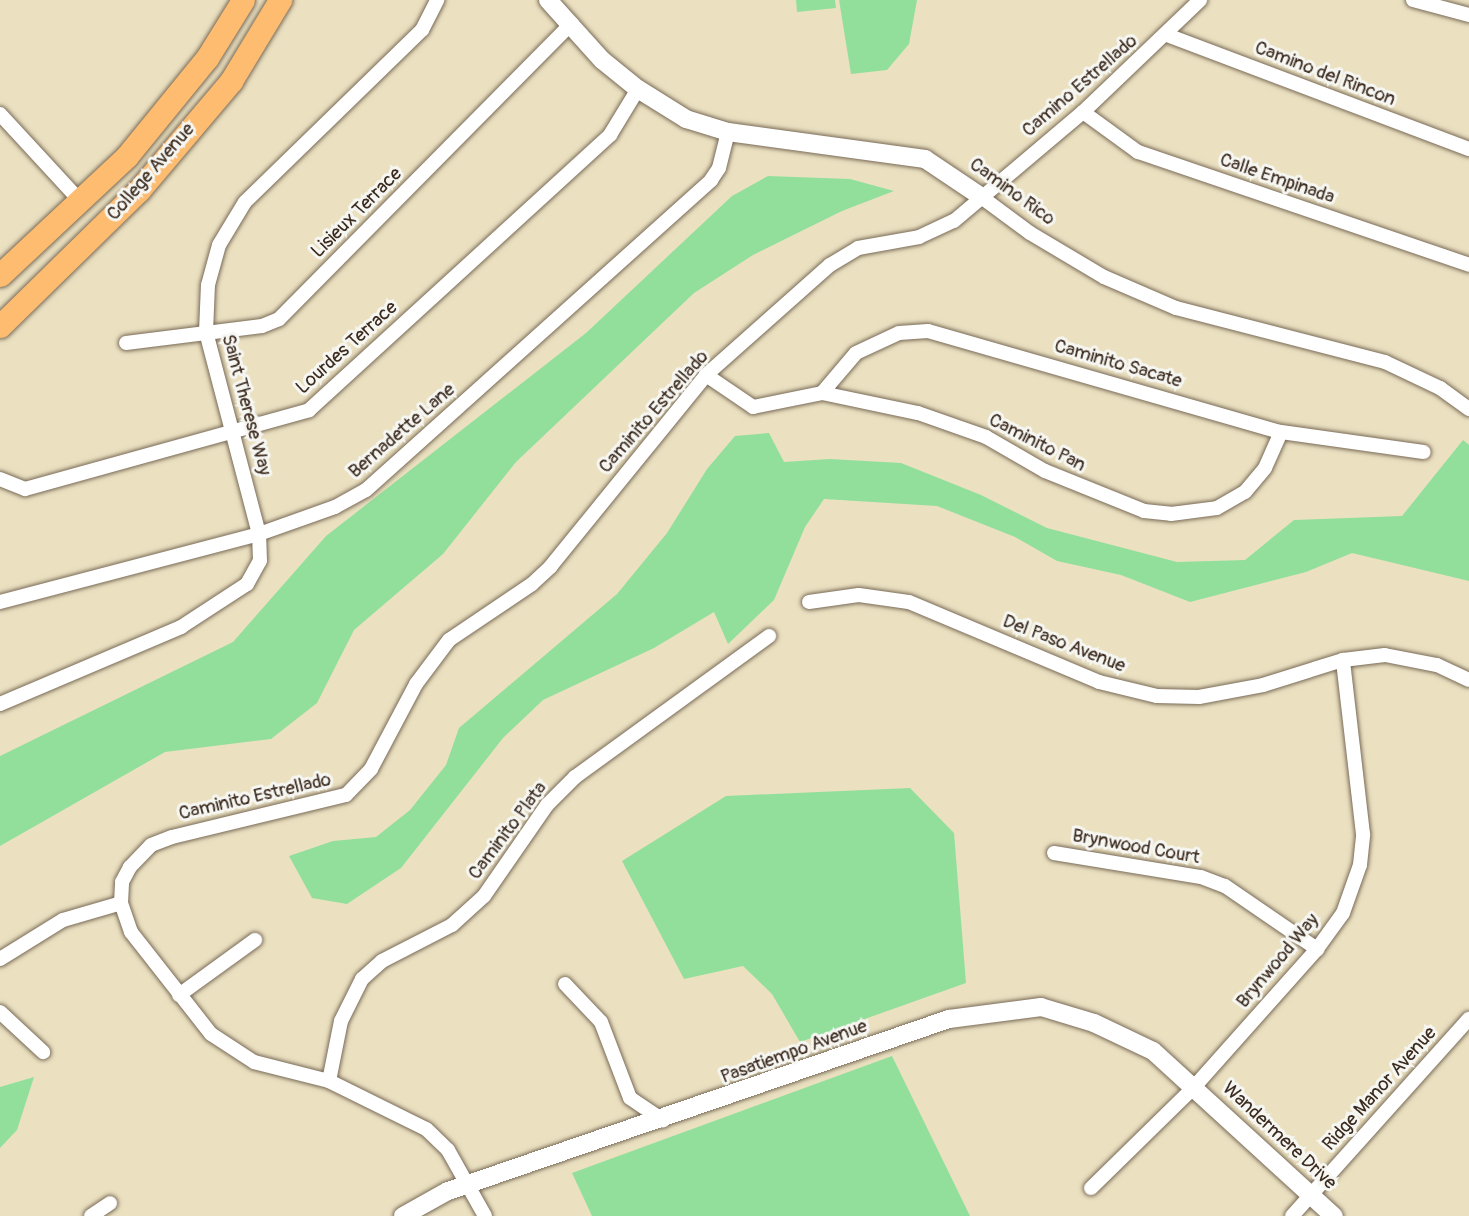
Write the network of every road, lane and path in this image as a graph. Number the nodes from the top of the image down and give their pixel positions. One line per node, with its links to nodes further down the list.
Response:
1 (243, 0): 16 (main road, College Avenue)
2 (280, 0): 19 (main road, College Avenue)
3 (437, 0): 20 (street, Saint Therese Way)
4 (548, 0): 8 (street, Camino Rico)
5 (1200, 0): 9 (street, Camino Estrellado)
6 (1413, 0): 7 (street)
7 (1469, 15)
8 (572, 23): 10 (street, Camino Rico); 20 (street, Lisieux Terrace)
9 (1167, 35): 11 (street, Camino Estrellado); 14 (street, Camino del Rincon)
10 (638, 89): 13 (street, Camino Rico); 25 (street, Lourdes Terrace)
11 (1083, 112): 15 (street, Camino Estrellado); 17 (street, Calle Empinada)
12 (0, 114): 16 (street)
13 (728, 132): 15 (street, Camino Rico); 29 (street, Bernadette Lane)
14 (1469, 149)
15 (980, 197): 22 (street, Caminito Estrellado); 24 (street, Camino Rico)
16 (82, 203): 18 (main road, College Avenue)
17 (1469, 265)
18 (0, 275)
19 (0, 326)
20 (206, 332): 21 (street, Lisieux Terrace); 25 (street, Saint Therese Way)
21 (126, 343)
22 (706, 375): 23 (street, Caminito Pan); 37 (street, Caminito Estrellado)
23 (822, 393): 26 (street, Caminito Sacate); 26 (street, Caminito Pan)
24 (1469, 409)
25 (234, 432): 28 (street, Lourdes Terrace); 29 (street, Saint Therese Way)
26 (1281, 432): 27 (street, Caminito Sacate)
27 (1424, 452)
28 (0, 479)
29 (259, 534): 30 (street, Bernadette Lane); 35 (street, Saint Therese Way)
30 (0, 602)
31 (809, 602): 33 (street, Del Paso Avenue)
32 (769, 636): 46 (street, Caminito Plata)
33 (1343, 660): 34 (street, Del Paso Avenue); 39 (street, Brynwood Way)
34 (1469, 680)
35 (0, 704)
36 (1054, 853): 39 (street, Brynwood Court)
37 (121, 903): 40 (street); 42 (street)
38 (255, 940): 42 (street)
39 (1317, 949): 47 (street, Brynwood Way)
40 (0, 959)
41 (565, 984): 48 (street)
42 (179, 995): 46 (street)
43 (0, 1012): 45 (street)
44 (1469, 1019): 51 (street, Ridge Manor Avenue)
45 (43, 1052)
46 (330, 1081): 49 (street)
47 (1195, 1086): 48 (street, Pasatiempo Avenue); 50 (street, Brynwood Way); 51 (street, Wandermere Drive)
48 (663, 1120): 49 (street, Pasatiempo Avenue)
49 (469, 1183): 54 (street, Pasatiempo Avenue); 55 (street)
50 (1091, 1188)
51 (1310, 1195): 56 (street, Ridge Manor Avenue); 57 (street, Wandermere Drive)
52 (110, 1203): 53 (street)
53 (91, 1216)
54 (402, 1216)
55 (485, 1216)
56 (1292, 1216)
57 (1334, 1216)

